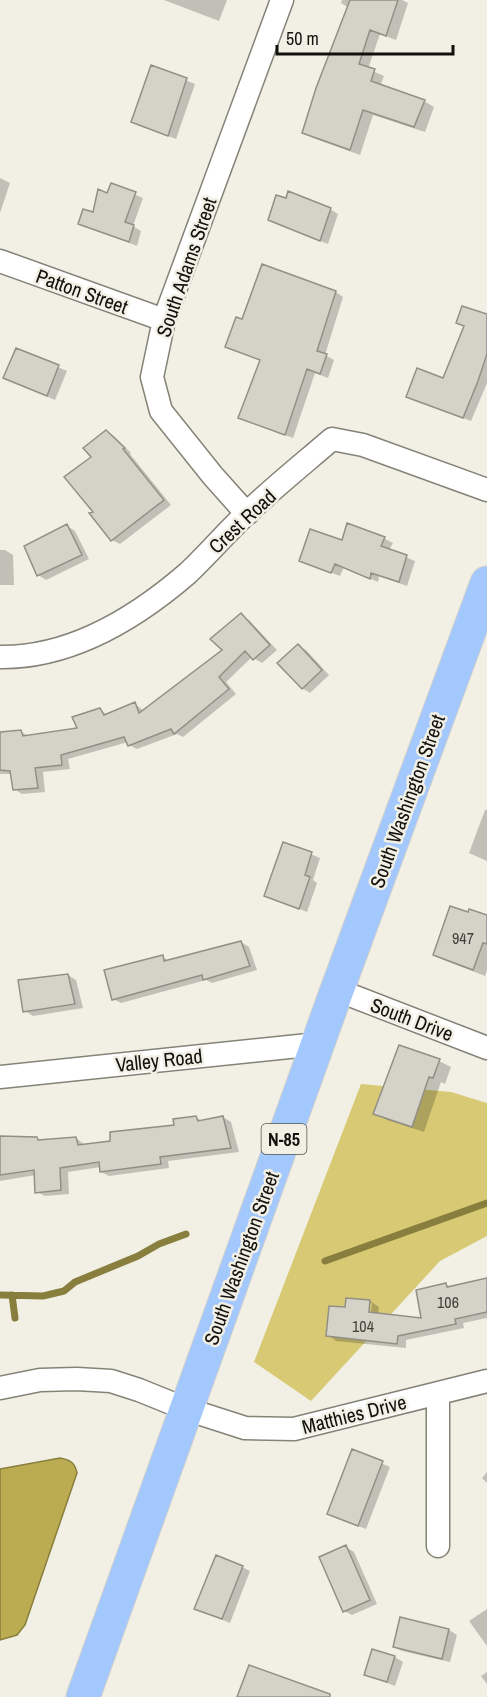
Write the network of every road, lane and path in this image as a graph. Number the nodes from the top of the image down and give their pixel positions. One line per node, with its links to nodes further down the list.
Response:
1 (282, 0): 3 (street, South Adams Street)
2 (0, 261): 3 (street, Patton Street)
3 (164, 320): 5 (street, South Adams Street)
4 (487, 490): 5 (street, Crest Road)
5 (247, 513): 7 (street, Crest Road)
6 (487, 583): 8 (main road, South Washington Street / N-85)
7 (0, 657)
8 (337, 990): 9 (main road, South Washington Street / N-85); 10 (street, South Drive)
9 (318, 1044): 11 (street, Valley Road); 15 (main road, South Washington Street / N-85)
10 (487, 1048)
11 (0, 1077)
12 (487, 1381): 14 (street, Matthies Drive)
13 (0, 1388): 15 (street, Matthies Drive)
14 (438, 1394): 15 (street, Matthies Drive); 16 (street)
15 (186, 1410): 17 (main road, South Washington Street / N-85)
16 (438, 1546)
17 (83, 1697)

